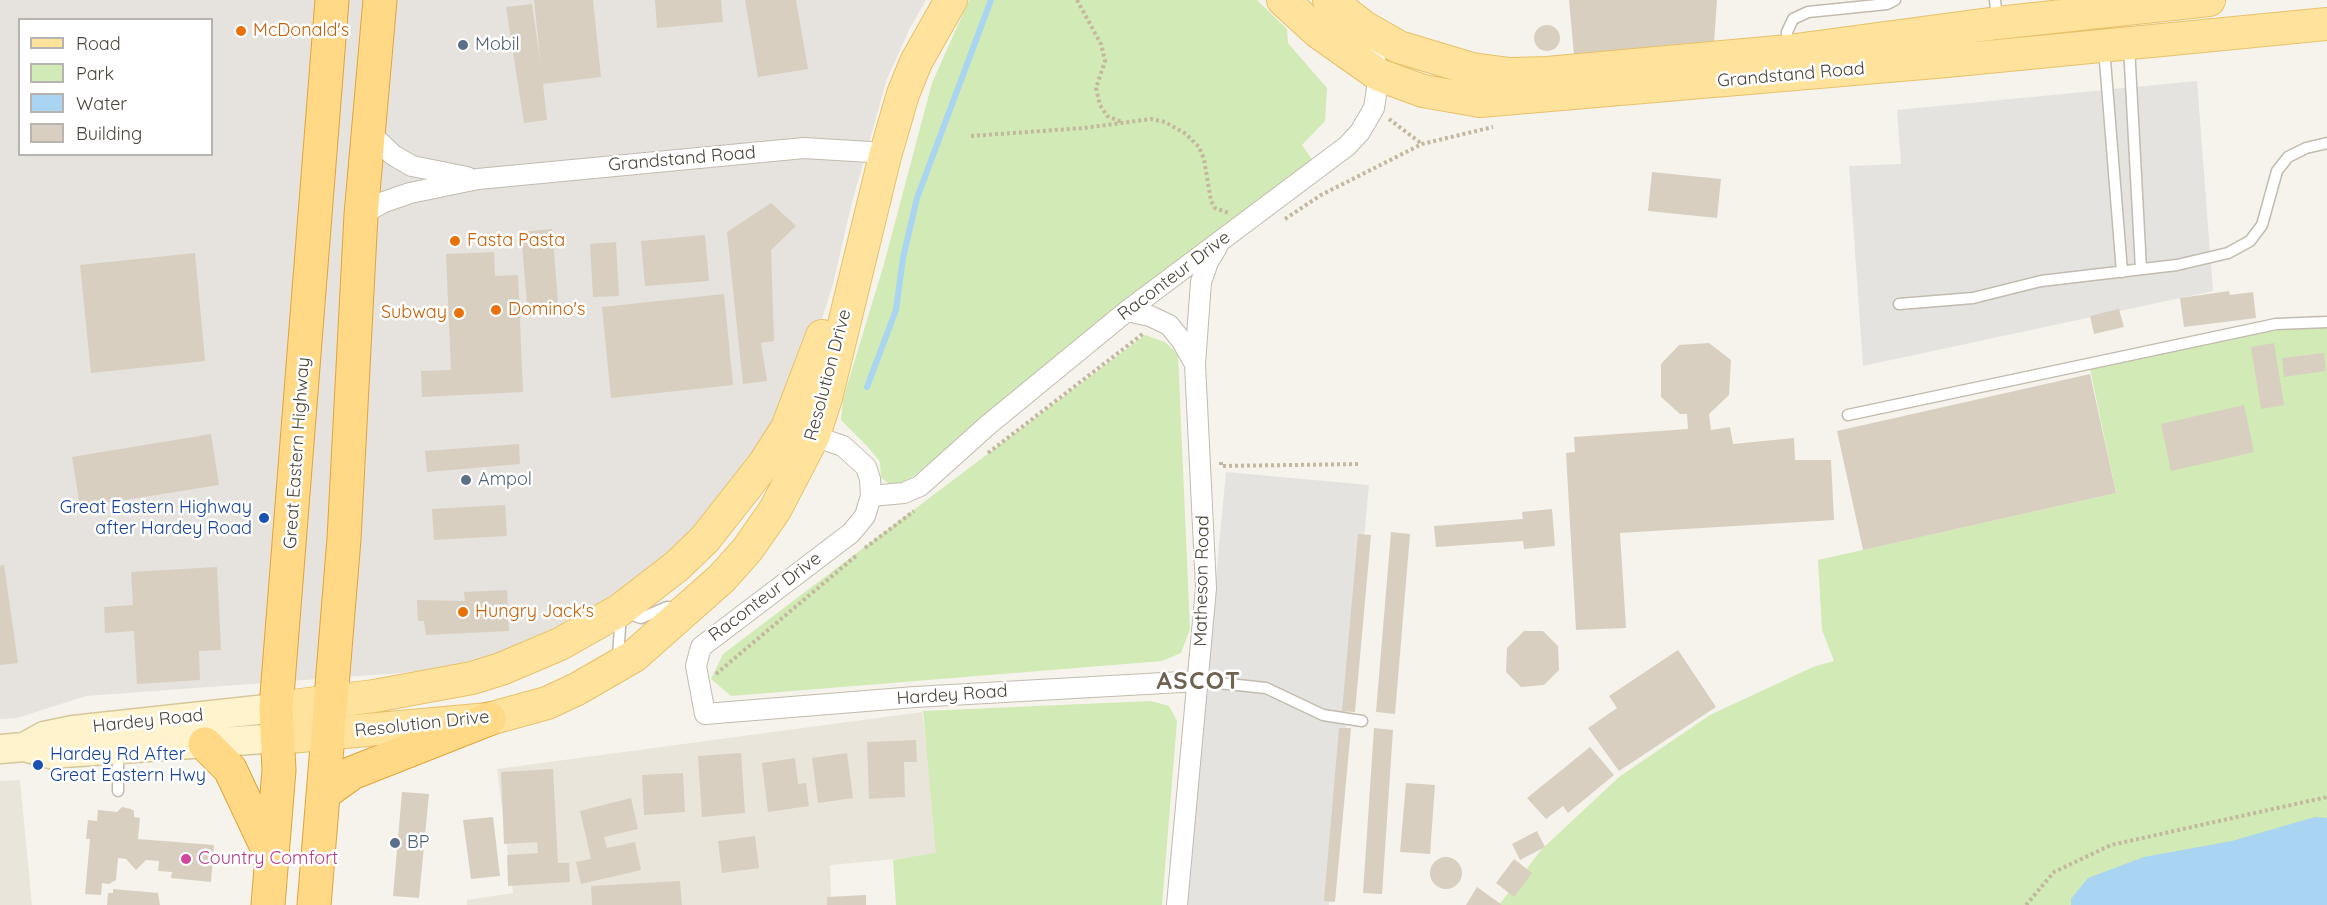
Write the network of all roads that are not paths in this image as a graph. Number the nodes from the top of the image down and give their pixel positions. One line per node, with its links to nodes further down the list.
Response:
1 (332, 0): 37 (highway, Great Eastern Highway)
2 (380, 0): 14 (highway)
3 (932, 0): 16 (main road, Resolution Drive)
4 (951, 0): 16 (main road, Resolution Drive)
5 (1283, 0): 13 (main road, Grandstand Road)
6 (1895, 0): 12 (lane)
7 (2209, 0): 9 (main road, Grandstand Road)
8 (1332, 3): 12 (main road, Grandstand Road); 13 (street)
9 (1996, 11): 12 (main road, Grandstand Road)
10 (2327, 24): 11 (main road, Grandstand Road)
11 (2116, 44): 13 (main road, Grandstand Road); 20 (lane); 21 (lane)
12 (1788, 51)
13 (1379, 75): 19 (street, Raconteur Drive)
14 (368, 131): 17 (street, Grandstand Road); 18 (highway)
15 (2327, 143): 20 (lane)
16 (878, 154): 17 (street, Grandstand Road); 27 (main road, Resolution Drive)
17 (478, 179): 18 (street, Grandstand Road)
18 (361, 215): 33 (highway)
19 (1220, 242): 23 (street, Raconteur Drive); 25 (street, Matheson Road)
20 (2141, 269): 21 (lane)
21 (2122, 272): 22 (lane)
22 (1899, 304)
23 (1127, 311): 25 (street, Matheson Road); 28 (street, Raconteur Drive)
24 (2327, 322): 26 (lane)
25 (1195, 364): 32 (street, Matheson Road)
26 (1848, 415)
27 (801, 432): 28 (street); 29 (main road, Resolution Drive); 30 (main road, Resolution Drive)
28 (871, 496): 34 (street, Raconteur Drive)
29 (690, 609): 30 (lane); 31 (main road, Resolution Drive)
30 (621, 610): 31 (lane); 33 (main road, Resolution Drive)
31 (614, 669): 35 (main road, Resolution Drive)
32 (1199, 681): 34 (street, Hardey Road); 36 (lane); 47 (street, Matheson Road)
33 (332, 701): 37 (main road, Resolution Drive); 38 (highway)
34 (705, 714)
35 (489, 719): 38 (main road, Resolution Drive); 43 (highway)
36 (1362, 721)
37 (277, 723): 38 (main road, Resolution Drive); 39 (main road, Hardey Road); 40 (main road, Hardey Road); 44 (highway, Great Eastern Highway)
38 (328, 734): 43 (highway)
39 (205, 744): 41 (main road, Hardey Road); 44 (highway)
40 (12, 748): 41 (main road, Hardey Road)
41 (118, 750): 42 (lane)
42 (118, 791)
43 (323, 794): 46 (highway)
44 (271, 856): 45 (highway, Great Eastern Highway)
45 (267, 905)
46 (314, 905)
47 (1177, 905)

